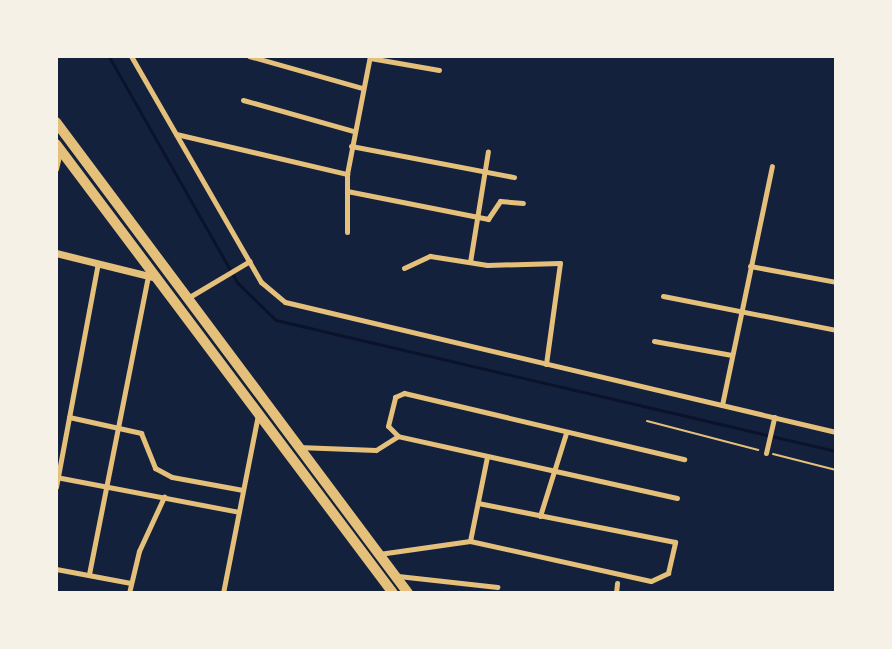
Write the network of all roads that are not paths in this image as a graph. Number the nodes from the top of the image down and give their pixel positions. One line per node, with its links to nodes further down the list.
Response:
1 (249, 56): 5 (street)
2 (370, 57): 4 (street); 5 (street)
3 (134, 58): 9 (street)
4 (439, 70)
5 (362, 88): 8 (street)
6 (243, 100): 8 (street)
7 (56, 122): 31 (highway)
8 (354, 131): 10 (street)
9 (176, 134): 16 (street); 23 (street)
10 (351, 146): 15 (street); 16 (street)
11 (58, 147): 14 (street); 28 (highway)
12 (488, 151): 15 (street)
13 (772, 166): 26 (street)
14 (56, 169)
15 (484, 171): 17 (street); 20 (street)
16 (347, 174): 18 (street)
17 (514, 177)
18 (347, 191): 20 (street); 21 (street)
19 (523, 203): 20 (street)
20 (478, 217): 24 (street)
21 (347, 232)
22 (56, 253): 25 (street)
23 (250, 261): 31 (street); 37 (street)
24 (470, 262): 27 (street); 37 (street)
25 (98, 263): 28 (street); 40 (street)
26 (750, 266): 29 (street); 33 (street)
27 (404, 268)
28 (153, 277): 32 (highway); 42 (street)
29 (836, 282)
30 (663, 296): 33 (street)
31 (188, 298): 32 (street); 46 (highway)
32 (177, 304): 39 (highway)
33 (742, 309): 34 (street); 36 (street)
34 (836, 330)
35 (654, 341): 36 (street)
36 (732, 355): 38 (street)
37 (546, 364): 38 (street)
38 (722, 405): 41 (street)
39 (258, 414): 54 (street); 68 (highway)
40 (69, 417): 42 (street); 51 (street)
41 (774, 417): 43 (street); 47 (street)
42 (114, 426): 52 (street); 54 (street)
43 (836, 432)
44 (566, 433): 45 (street); 49 (street); 50 (street)
45 (398, 436): 46 (street); 48 (street)
46 (298, 447): 61 (highway)
47 (766, 453)
48 (487, 457): 50 (street); 57 (street)
49 (684, 459)
50 (550, 473): 56 (street); 59 (street)
51 (57, 477): 52 (street); 53 (street)
52 (103, 486): 55 (street); 63 (street)
53 (56, 487)
54 (243, 490): 58 (street)
55 (164, 497): 58 (street); 65 (street)
56 (677, 498)
57 (478, 503): 59 (street); 60 (street)
58 (239, 512): 70 (street)
59 (540, 516): 60 (street)
60 (470, 541): 61 (street)
61 (379, 554): 64 (highway)
62 (56, 569): 63 (street)
63 (89, 574): 65 (street)
64 (394, 575): 67 (street); 71 (highway)
65 (131, 583): 69 (street)
66 (617, 583): 72 (street)
67 (497, 587)
68 (389, 591)
69 (129, 593)
70 (223, 593)
71 (408, 593)
72 (616, 593)

